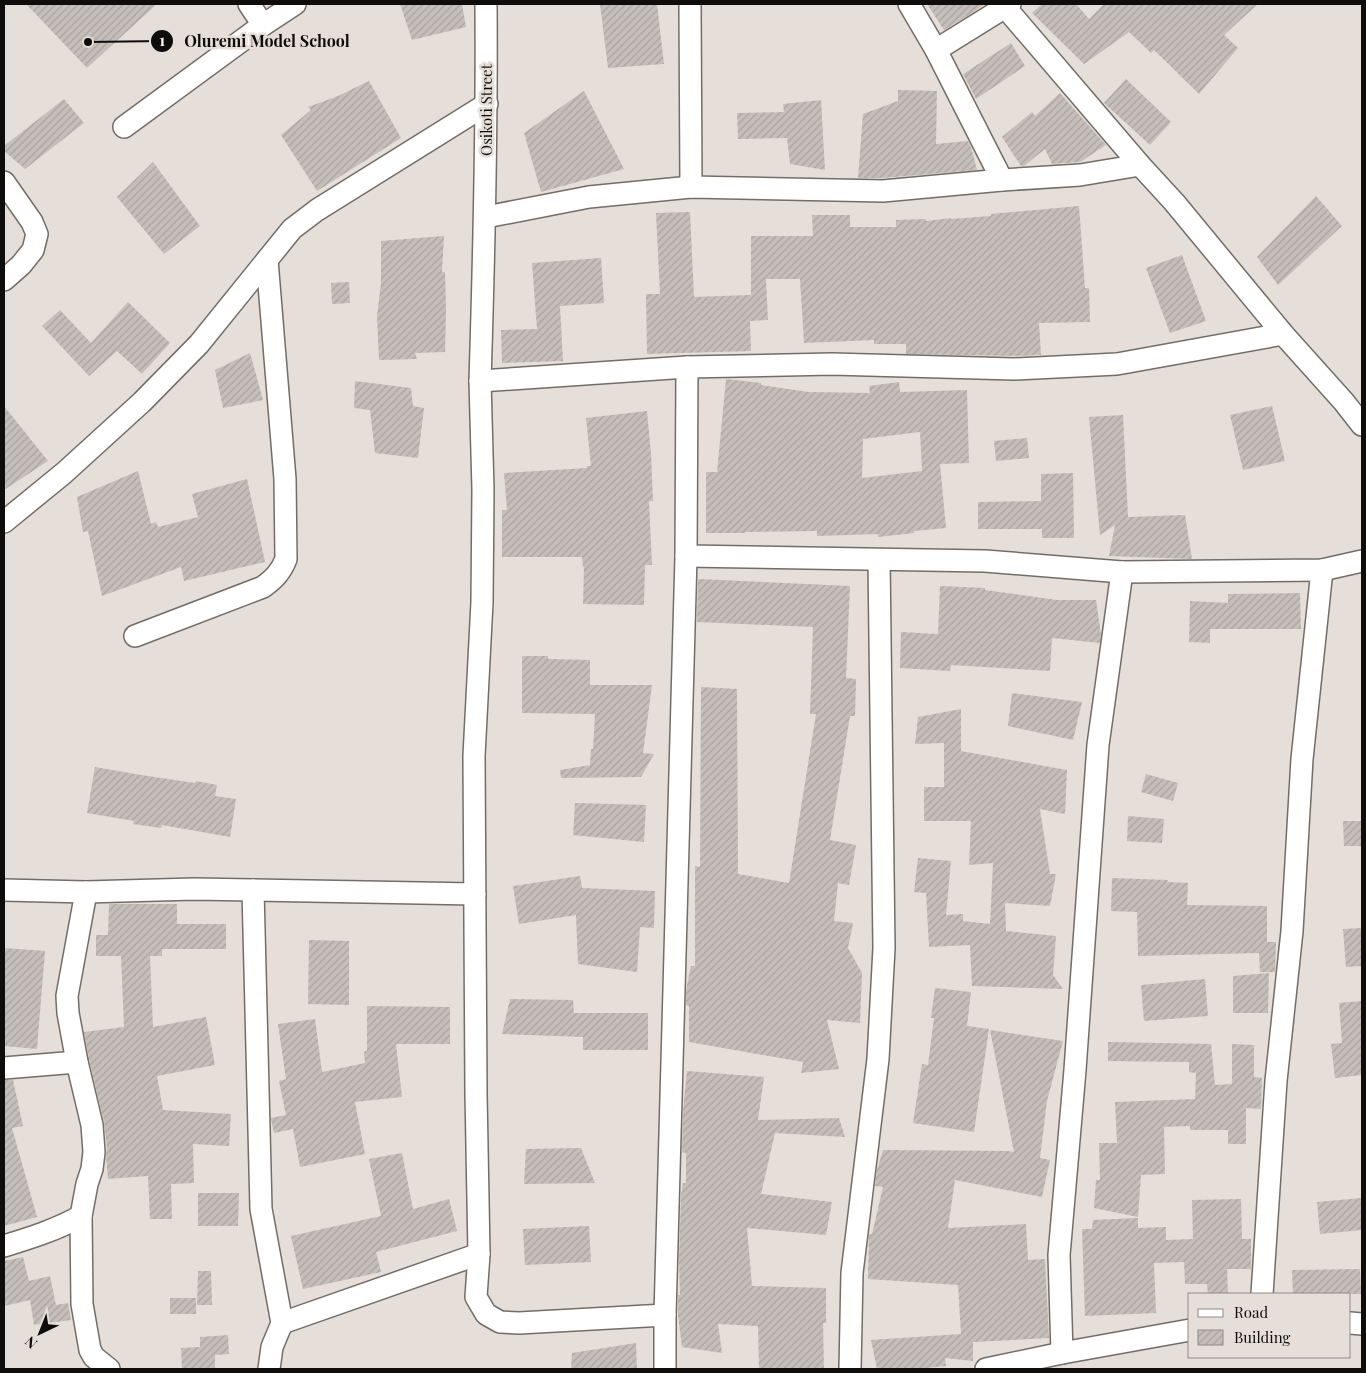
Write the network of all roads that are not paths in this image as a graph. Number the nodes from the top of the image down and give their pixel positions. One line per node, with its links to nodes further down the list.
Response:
1 (250, 4): 7 (street)
2 (295, 4): 7 (street)
3 (486, 4): 9 (street, Osikoti Street)
4 (690, 4): 14 (street)
5 (909, 4): 8 (street)
6 (1008, 6): 8 (street); 11 (street)
7 (262, 25): 10 (street)
8 (936, 50): 12 (street)
9 (487, 104): 15 (street, Osikoti Street); 16 (street)
10 (124, 127)
11 (1140, 165): 12 (street); 18 (street)
12 (1002, 180): 14 (street)
13 (4, 182): 17 (street)
14 (691, 187): 15 (street)
15 (486, 217): 20 (street, Osikoti Street)
16 (267, 260): 22 (street); 28 (street)
17 (4, 280)
18 (1283, 334): 19 (street); 21 (street)
19 (687, 367): 20 (street); 23 (street)
20 (480, 381): 32 (street, Osikoti Street)
21 (1362, 425)
22 (4, 522)
23 (686, 556): 24 (street); 39 (street)
24 (879, 560): 27 (street); 46 (street)
25 (1362, 561): 26 (street)
26 (1322, 570): 27 (street); 38 (street)
27 (1122, 572): 42 (street)
28 (135, 636)
29 (4, 890): 31 (street)
30 (253, 890): 31 (street); 32 (street); 40 (street)
31 (86, 892): 33 (street)
32 (475, 894): 37 (street, Osikoti Street)
33 (77, 1062): 34 (street); 35 (street)
34 (4, 1068)
35 (80, 1216): 36 (street); 43 (street)
36 (4, 1246)
37 (479, 1254): 39 (street, Osikoti Street); 40 (street)
38 (1262, 1293)
39 (665, 1315): 45 (street)
40 (282, 1323): 44 (street)
41 (1188, 1330): 42 (street)
42 (1062, 1353): 47 (street)
43 (100, 1365)
44 (268, 1369)
45 (665, 1369)
46 (850, 1369)
47 (986, 1369)

